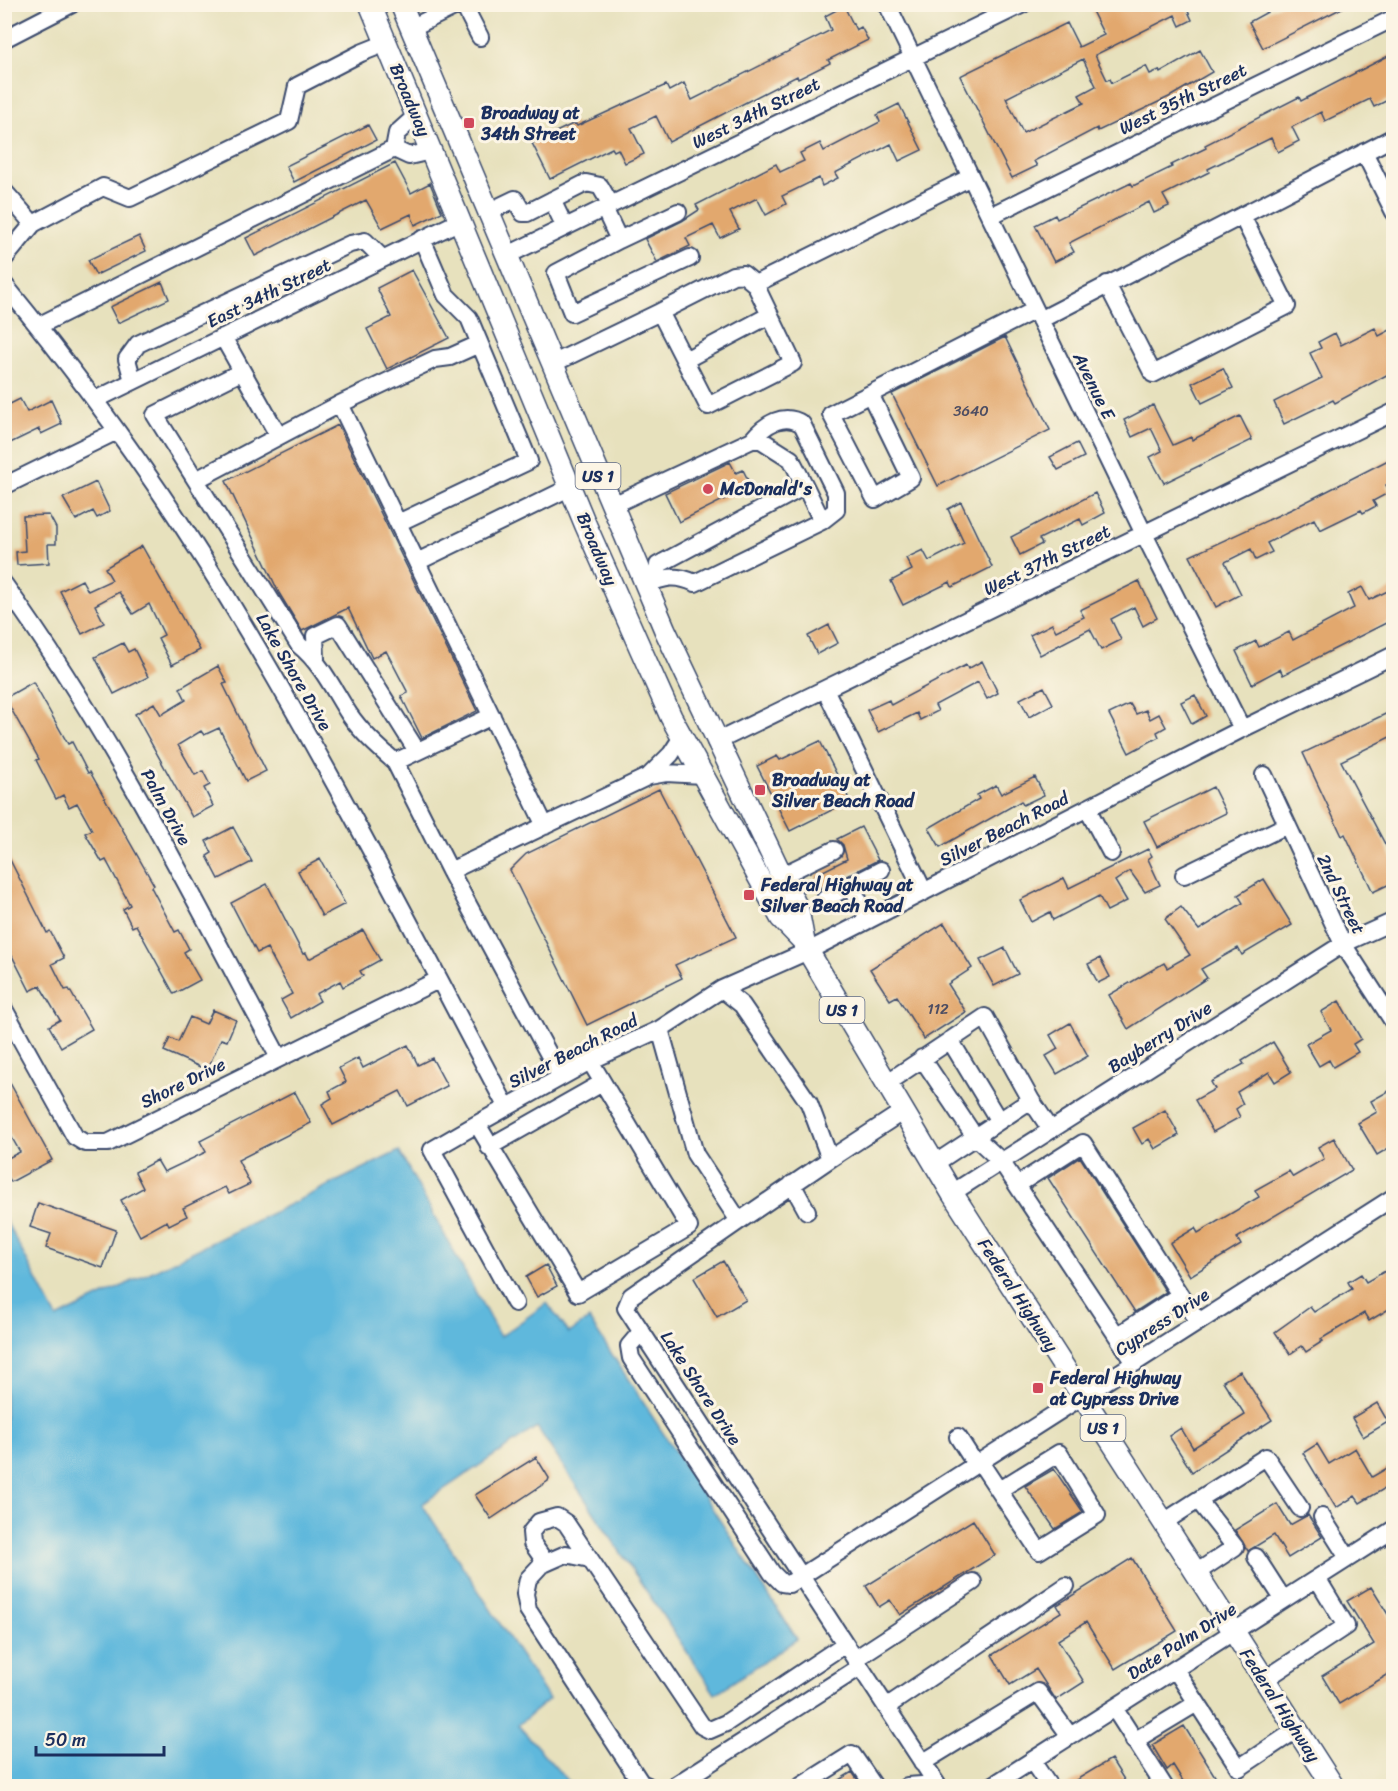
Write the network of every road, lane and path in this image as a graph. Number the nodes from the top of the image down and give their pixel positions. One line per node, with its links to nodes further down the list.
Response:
1 (72, 4): 10 (street)
2 (370, 4): 11 (main road, Broadway / US 1)
3 (401, 4): 8 (main road, Broadway / US 1)
4 (462, 4): 8 (street); 9 (street)
5 (887, 4): 12 (street, Avenue E)
6 (1023, 4): 12 (street, West 34th Street)
7 (1394, 18): 25 (street, West 35th Street)
8 (411, 28): 22 (main road, Broadway / US 1)
9 (480, 38)
10 (4, 39)
11 (388, 48): 13 (main road, Broadway / US 1); 28 (street)
12 (913, 58): 18 (street, Avenue E); 21 (street, West 34th Street)
13 (416, 116): 15 (street); 16 (main road, Broadway / US 1)
14 (1394, 136): 17 (street)
15 (394, 148): 16 (street); 44 (street)
16 (431, 151): 27 (main road, Broadway / US 1)
17 (1364, 152): 24 (street); 26 (street)
18 (971, 177): 25 (street, Avenue E); 39 (street)
19 (4, 191): 28 (street)
20 (552, 200): 21 (street); 22 (street); 29 (street)
21 (607, 207): 29 (street, West 34th Street); 31 (street)
22 (488, 212): 33 (main road, Broadway / US 1)
23 (678, 212): 31 (street)
24 (1394, 212)
25 (990, 216): 43 (street, Avenue E)
26 (1242, 216): 40 (street); 40 (street)
27 (460, 221): 30 (street, East 34th Street); 33 (main road); 61 (main road, Broadway / US 1)
28 (33, 224): 36 (street)
29 (565, 227): 33 (street, West 34th Street)
30 (422, 239): 34 (street, East 34th Street); 46 (street)
31 (619, 240): 35 (street)
32 (333, 252): 34 (street); 37 (street); 50 (street)
33 (506, 256): 48 (main road, Broadway / US 1)
34 (382, 258): 37 (street, East 34th Street)
35 (690, 258)
36 (4, 259)
37 (361, 269): 45 (street, East 34th Street)
38 (4, 284): 44 (street, Lake Shore Drive)
39 (755, 284): 41 (street); 42 (street)
40 (1107, 284): 43 (street)
41 (660, 312): 47 (street); 48 (street)
42 (770, 315): 47 (street); 47 (street)
43 (1038, 315): 51 (street); 65 (street, Avenue E)
44 (38, 326): 52 (street, Lake Shore Drive)
45 (223, 337): 49 (street); 50 (street, East 34th Street)
46 (479, 344): 53 (street); 64 (street)
47 (685, 360)
48 (552, 364): 62 (main road, Broadway / US 1)
49 (241, 372): 56 (street); 58 (street)
50 (134, 381): 52 (street, East 34th Street)
51 (870, 394): 51 (street)
52 (95, 400): 55 (street, Lake Shore Drive)
53 (340, 404): 56 (street); 64 (street)
54 (1394, 412): 65 (street, West 37th Street)
55 (117, 431): 59 (street); 98 (street, Lake Shore Drive)
56 (278, 435): 58 (street)
57 (752, 440): 60 (street); 62 (street); 63 (street)
58 (198, 479): 71 (street)
59 (4, 486)
60 (805, 486): 63 (street); 67 (street)
61 (571, 487): 66 (street); 69 (main road); 75 (main road, Broadway / US 1)
62 (611, 506): 67 (main road, Broadway / US 1)
63 (822, 521): 67 (street)
64 (398, 523): 66 (street)
65 (1144, 534): 72 (street, West 37th Street); 74 (street, Avenue E)
66 (417, 562): 73 (street)
67 (652, 583): 69 (main road, Broadway / US 1)
68 (4, 584): 104 (street, Palm Drive)
69 (665, 630): 76 (main road, Broadway / US 1)
70 (1394, 655): 74 (street, Silver Beach Road)
71 (316, 659): 77 (street); 78 (street)
72 (825, 689): 76 (street, West 37th Street); 92 (street)
73 (492, 716): 77 (street); 84 (street)
74 (1242, 729): 82 (street, Silver Beach Road)
75 (682, 737): 79 (main road, Broadway / US 1); 80 (street)
76 (716, 741): 90 (main road, Broadway / US 1)
77 (417, 751): 78 (street)
78 (395, 762): 88 (street)
79 (703, 775): 80 (street); 97 (main road, Broadway / US 1)
80 (649, 776): 84 (street)
81 (1264, 776): 83 (street, 2nd Street)
82 (1088, 808): 86 (street); 92 (street, Silver Beach Road)
83 (1287, 825): 89 (street); 96 (street, 2nd Street)
84 (545, 826): 88 (street)
85 (834, 850): 90 (street)
86 (1111, 853)
87 (881, 870): 91 (street)
88 (450, 871): 107 (street)
89 (1184, 875)
90 (781, 876): 97 (main road, Broadway / US 1)
91 (851, 886): 93 (street); 94 (street)
92 (924, 892): 94 (street, Silver Beach Road)
93 (825, 899)
94 (869, 920): 97 (street, Silver Beach Road)
95 (1394, 921): 96 (street, Bayberry Drive)
96 (1343, 944): 101 (street, 2nd Street); 113 (street, Bayberry Drive)
97 (806, 947): 99 (street, Silver Beach Road); 109 (main road, Federal Highway / US 1)
98 (438, 980): 104 (street, Shore Drive); 111 (street, Lake Shore Drive)
99 (722, 989): 102 (street, Silver Beach Road); 120 (street)
100 (4, 1009): 104 (street, Shore Drive)
101 (1394, 1023)
102 (660, 1029): 106 (street, Silver Beach Road); 128 (street)
103 (950, 1040): 105 (street); 110 (street); 114 (street)
104 (279, 1058)
105 (922, 1058): 109 (street); 117 (street)
106 (590, 1061): 107 (street, Silver Beach Road); 108 (street)
107 (561, 1077): 111 (street, Silver Beach Road)
108 (602, 1083): 119 (street); 119 (street)
109 (885, 1084): 112 (main road, Federal Highway / US 1)
110 (1031, 1100): 114 (street); 116 (street)
111 (506, 1106): 115 (street, Silver Beach Road)
112 (902, 1112): 120 (street); 122 (main road, Federal Highway / US 1)
113 (1068, 1119): 116 (street, Bayberry Drive); 118 (street)
114 (999, 1121): 117 (street)
115 (477, 1124): 119 (street); 130 (street, Silver Beach Road)
116 (1051, 1130): 121 (street, Bayberry Drive)
117 (975, 1137): 121 (street); 122 (street)
118 (1083, 1143): 124 (street); 129 (street)
119 (489, 1147)
120 (830, 1159): 123 (street)
121 (1001, 1161): 124 (street); 125 (street, Bayberry Drive)
122 (934, 1164): 125 (main road, Federal Highway / US 1)
123 (792, 1184): 127 (street); 128 (street)
124 (1017, 1185): 133 (street)
125 (952, 1193): 135 (main road, Federal Highway / US 1)
126 (1394, 1197): 131 (street, Cypress Drive)
127 (807, 1211)
128 (739, 1221): 132 (street, Lake Shore Drive)
129 (1180, 1295): 131 (street); 133 (street)
130 (515, 1303)
131 (1199, 1322): 134 (street, Cypress Drive)
132 (641, 1332): 149 (street, Lake Shore Drive); 149 (street)
133 (1117, 1336): 134 (street)
134 (1135, 1363): 135 (street, Cypress Drive)
135 (1083, 1396): 137 (street, Cypress Drive); 142 (main road, Federal Highway / US 1)
136 (958, 1437): 137 (street)
137 (978, 1463): 138 (street); 149 (street, Cypress Drive)
138 (999, 1490): 138 (street)
139 (1198, 1500): 140 (street); 142 (street); 148 (street)
140 (1300, 1508)
141 (1322, 1517): 145 (street)
142 (1164, 1522): 148 (main road, Federal Highway / US 1)
143 (1394, 1529): 145 (street, Date Palm Drive)
144 (1256, 1557): 153 (street)
145 (1348, 1558): 150 (street, Date Palm Drive)
146 (590, 1559): 147 (street); 147 (street); 162 (street)
147 (546, 1563): 170 (street)
148 (1196, 1573): 154 (main road, Federal Highway / US 1)
149 (802, 1578): 155 (street, Lake Shore Drive)
150 (1317, 1578): 153 (street, Date Palm Drive); 158 (street)
151 (973, 1582): 156 (street)
152 (1066, 1586): 160 (street)
153 (1283, 1599): 154 (street, Date Palm Drive)
154 (1233, 1631): 157 (street, Date Palm Drive); 158 (main road, Federal Highway / US 1)
155 (845, 1644): 156 (street, Lake Shore Drive); 162 (street)
156 (857, 1663): 160 (street, Lake Shore Drive); 166 (street)
157 (1175, 1669): 159 (street); 161 (street, Date Palm Drive)
158 (1264, 1680): 163 (main road, Federal Highway / US 1)
159 (1197, 1703): 163 (street); 165 (street)
160 (886, 1707): 168 (street, Lake Shore Drive)
161 (1114, 1708): 164 (street, Date Palm Drive); 165 (street)
162 (702, 1726): 166 (street)
163 (1296, 1730): 177 (main road, Federal Highway / US 1)
164 (1070, 1736): 167 (street, Date Palm Drive); 168 (street)
165 (1134, 1741): 176 (street)
166 (729, 1752): 171 (street)
167 (1032, 1761): 174 (street, Date Palm Drive); 175 (street)
168 (922, 1763): 169 (street, Lake Shore Drive)
169 (924, 1784)
170 (648, 1786)
171 (674, 1786)
172 (801, 1786): 173 (street)
173 (874, 1786)
174 (993, 1786)
175 (1049, 1786)
176 (1164, 1786)
177 (1332, 1786)

